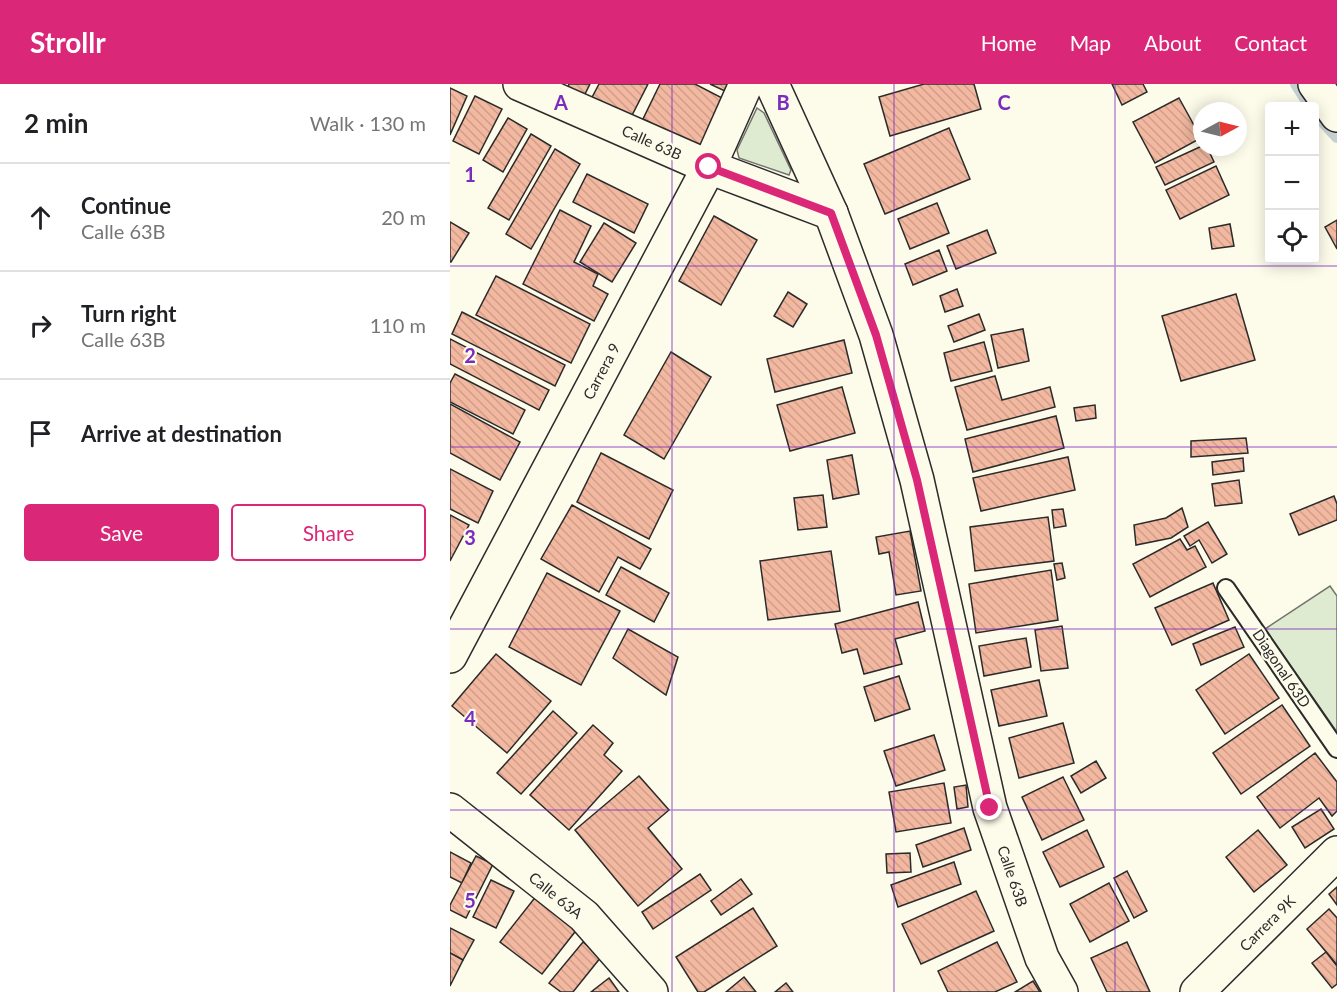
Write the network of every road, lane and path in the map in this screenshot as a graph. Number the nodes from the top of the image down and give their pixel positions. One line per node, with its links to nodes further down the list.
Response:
1 (520, 84): 6 (street, Calle 63B)
2 (746, 84): 6 (street, Carrera 9)
3 (772, 84): 7 (street)
4 (1316, 84): 5 (street)
5 (1337, 115)
6 (709, 167): 7 (street, Calle 63B); 9 (street, Carrera 9)
7 (831, 213): 14 (street, Calle 63B)
8 (1227, 588): 10 (lane, Diagonal 63D)
9 (450, 656)
10 (1337, 749)
11 (450, 810): 13 (street, Calle 63A)
12 (1337, 853): 15 (street, Carrera 9K)
13 (651, 992)
14 (1061, 992)
15 (1197, 992)

